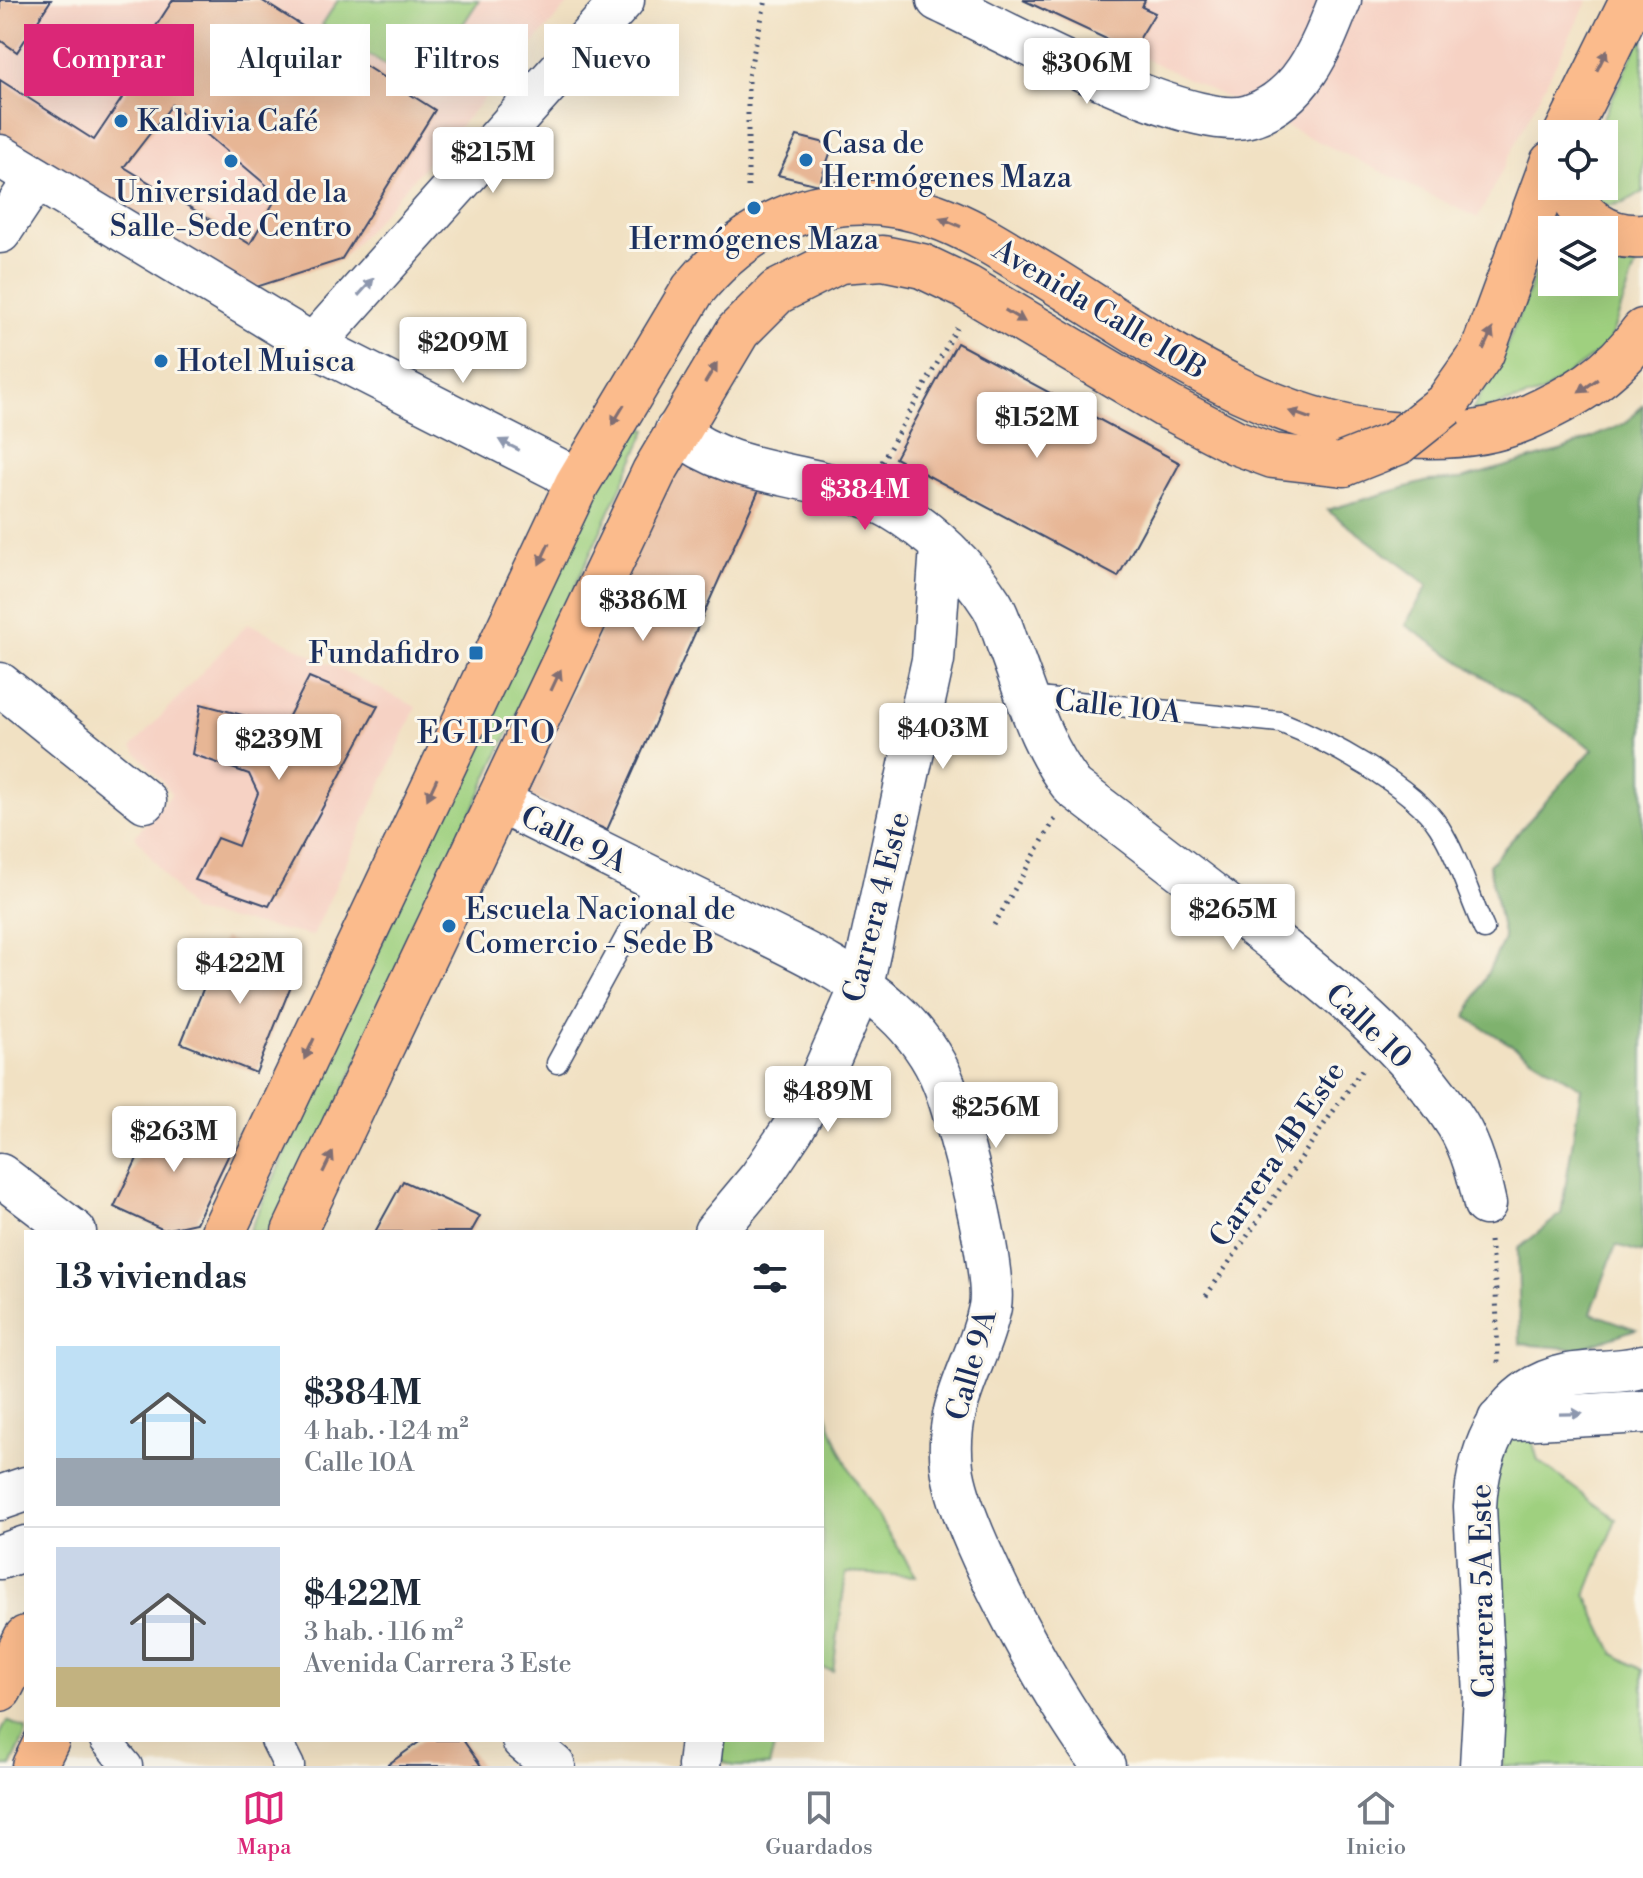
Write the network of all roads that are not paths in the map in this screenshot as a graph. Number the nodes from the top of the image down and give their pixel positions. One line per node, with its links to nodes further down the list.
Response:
1 (623, 0): 13 (street, one-way to 1)
2 (938, 0): 3 (street)
3 (1340, 0)
4 (1632, 0): 5 (main road, one-way to 4)
5 (1574, 120)
6 (0, 156): 7 (street)
7 (36, 178): 10 (street); 13 (street)
8 (1538, 200): 14 (main road, Avenida Calle 10B, one-way to 8, bridge)
9 (1572, 200): 11 (main road)
10 (0, 232)
11 (1643, 236)
12 (1643, 331): 15 (main road, Avenida Calle 10B, one-way to 15)
13 (313, 345): 15 (street, one-way to 13)
14 (676, 431): 16 (street, Calle 10A); 20 (main road, Avenida Calle 10B, one-way to 14)
15 (577, 484): 28 (main road, Avenida Calle 10B, one-way to 28)
16 (941, 547): 18 (street, Calle 10A); 23 (street, Carrera 4 Este)
17 (0, 684): 19 (street)
18 (1028, 697): 22 (lane, Calle 10A); 26 (street, Calle 10)
19 (145, 801)
20 (500, 802): 21 (street, Calle 9A); 29 (main road, Avenida Calle 10B, one-way to 20)
21 (657, 880): 23 (street, Calle 9A); 24 (lane)
22 (1484, 929)
23 (862, 985): 30 (street, Carrera 4 Este); 50 (street, Calle 9A)
24 (557, 1063)
25 (0, 1175): 27 (street)
26 (1485, 1204)
27 (72, 1230)
28 (224, 1230)
29 (295, 1230)
30 (717, 1230)
31 (1643, 1366): 33 (street)
32 (1643, 1412): 33 (street, one-way to 32)
33 (1499, 1420): 51 (street, Carrera 5A Este)
34 (24, 1490): 35 (street)
35 (0, 1498)
36 (24, 1549): 37 (street)
37 (0, 1557)
38 (24, 1642): 39 (main road)
39 (0, 1689)
40 (46, 1742): 45 (main road)
41 (107, 1742): 46 (street)
42 (277, 1742): 47 (street)
43 (525, 1742): 48 (street)
44 (702, 1742): 49 (street)
45 (34, 1766)
46 (127, 1766)
47 (289, 1766)
48 (554, 1766)
49 (699, 1766)
50 (1104, 1766)
51 (1481, 1766)

